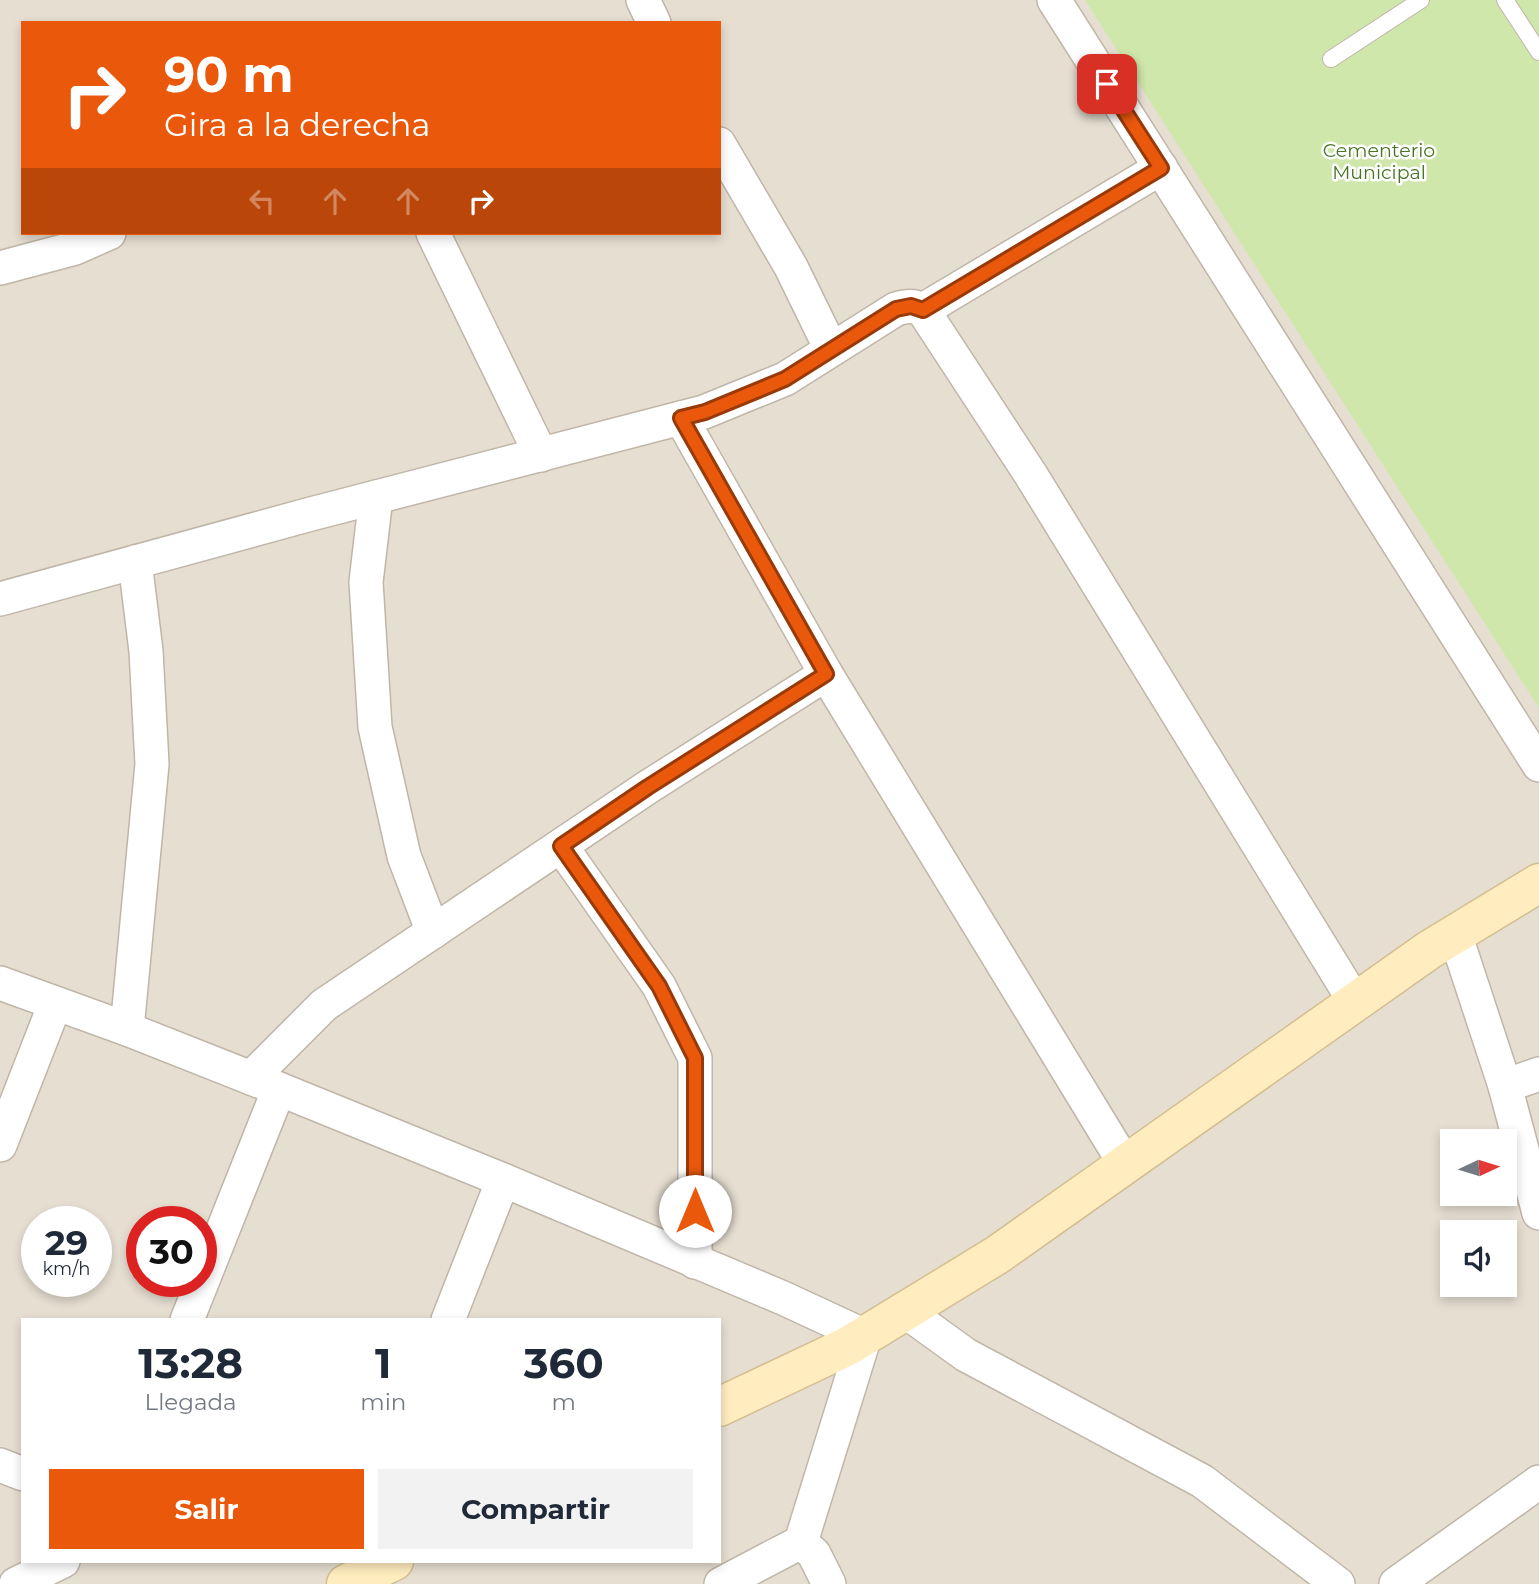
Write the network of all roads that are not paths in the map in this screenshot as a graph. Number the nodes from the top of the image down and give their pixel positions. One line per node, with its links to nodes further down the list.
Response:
1 (643, 0): 5 (street)
2 (1054, 0): 9 (street)
3 (1421, 0): 7 (lane)
4 (1504, 0): 6 (lane)
5 (653, 21)
6 (1539, 52)
7 (1331, 59)
8 (721, 147): 14 (street)
9 (1161, 168): 13 (street); 21 (street)
10 (104, 235): 12 (street)
11 (434, 235): 16 (street)
12 (0, 268)
13 (923, 310): 14 (street); 27 (street)
14 (831, 349): 15 (street)
15 (681, 418): 16 (street); 20 (street)
16 (541, 455): 17 (street)
17 (376, 497): 18 (street); 24 (street)
18 (135, 562): 19 (street); 29 (street)
19 (0, 599)
20 (826, 674): 22 (street); 34 (street)
21 (1539, 765)
22 (561, 846): 24 (street); 37 (street)
23 (1539, 883): 25 (street)
24 (433, 932): 31 (street)
25 (1455, 934): 27 (street); 32 (street)
26 (0, 983): 28 (street)
27 (1355, 1002): 34 (street)
28 (55, 1004): 29 (street); 33 (street)
29 (127, 1029): 31 (street)
30 (1539, 1074): 32 (street)
31 (265, 1083): 35 (street); 39 (street)
32 (1505, 1086): 36 (street)
33 (0, 1145)
34 (1125, 1164): 38 (street)
35 (503, 1180): 37 (street); 40 (street)
36 (1539, 1213)
37 (695, 1262): 41 (street)
38 (905, 1311): 41 (street); 53 (street)
39 (188, 1318)
40 (449, 1318)
41 (865, 1336): 42 (street); 46 (street)
42 (721, 1406)
43 (0, 1465): 44 (street)
44 (21, 1473)
45 (1539, 1482): 54 (street)
46 (801, 1542): 51 (street); 52 (street)
47 (59, 1563): 49 (street)
48 (390, 1563): 50 (street)
49 (16, 1584)
50 (345, 1584)
51 (721, 1584)
52 (829, 1584)
53 (1338, 1584)
54 (1396, 1584)

